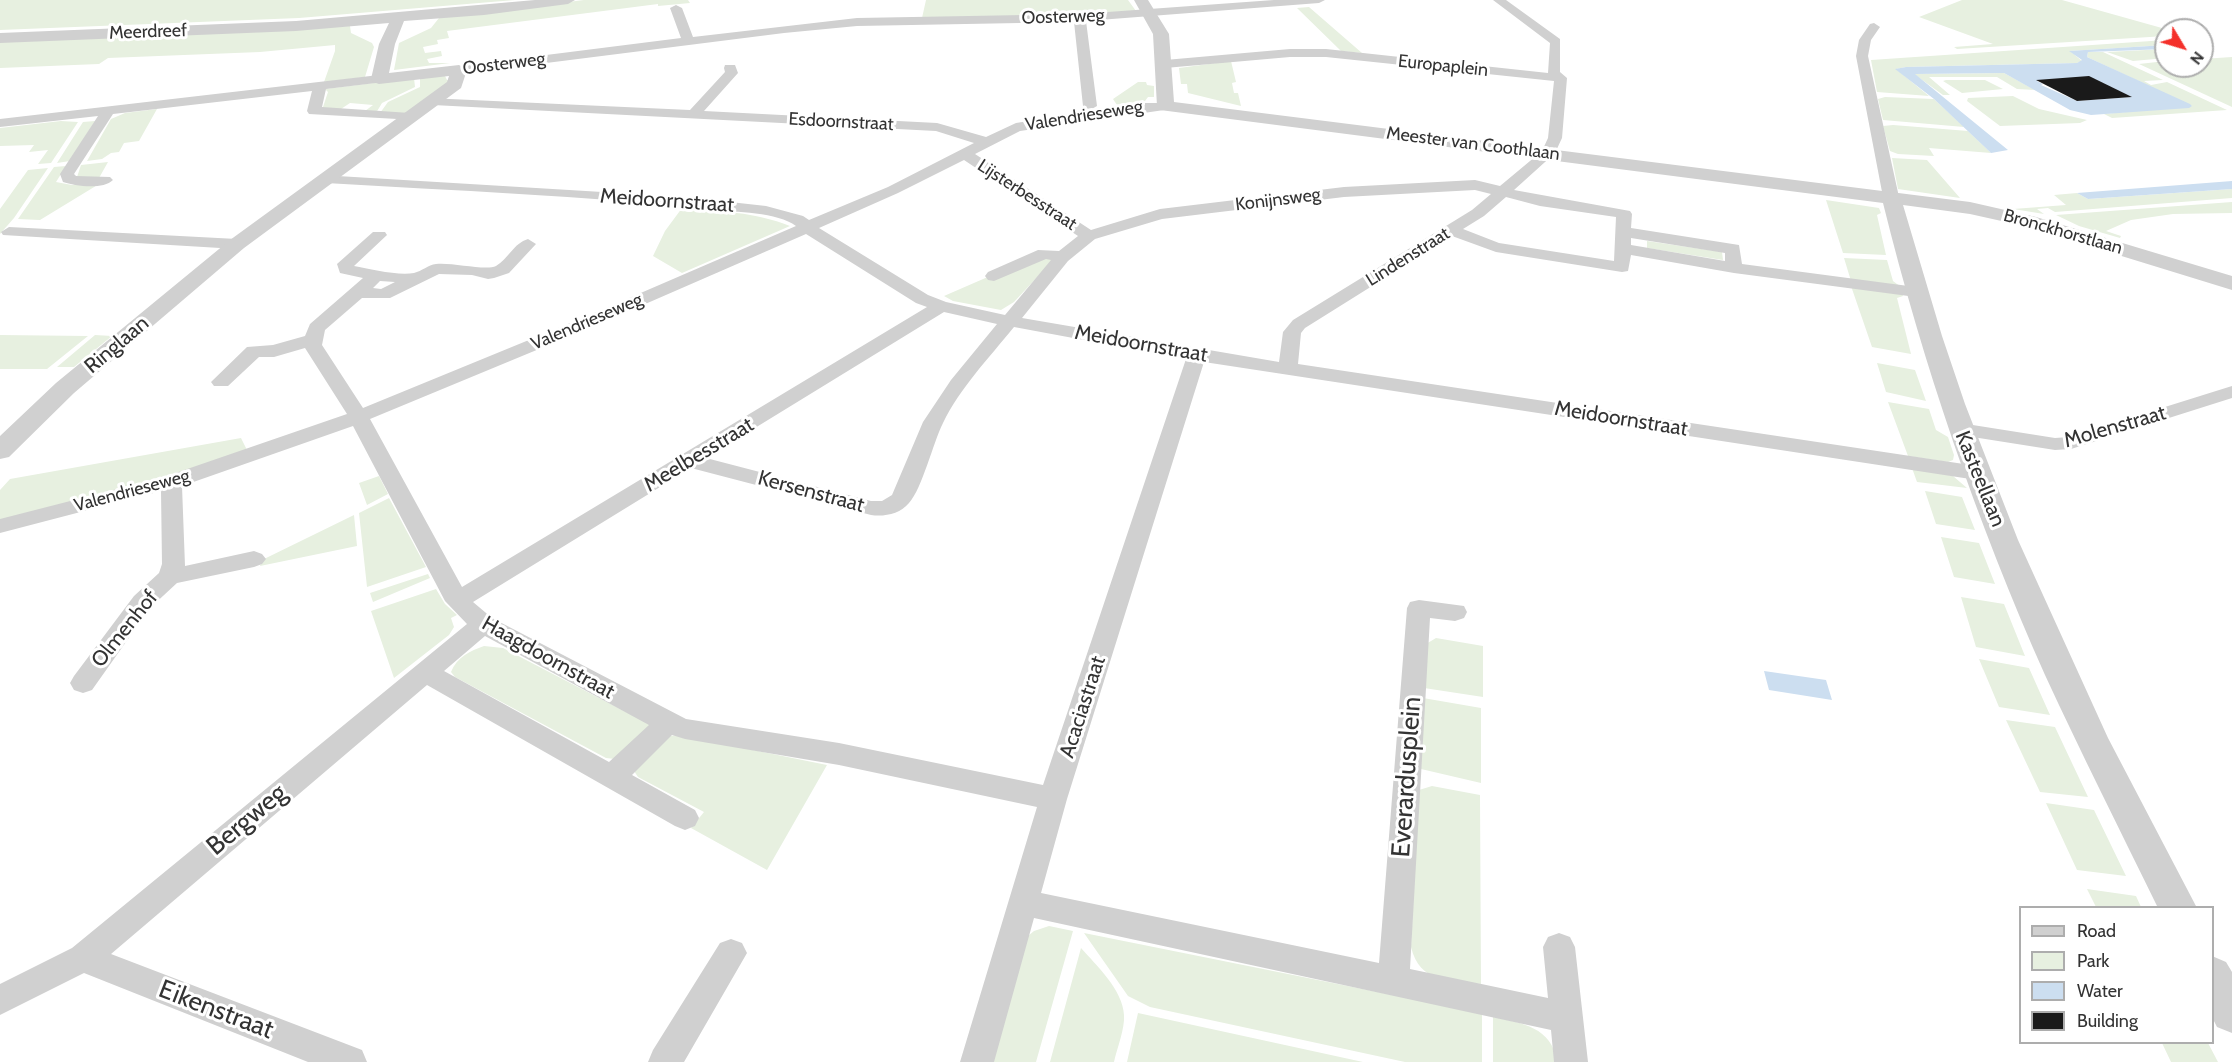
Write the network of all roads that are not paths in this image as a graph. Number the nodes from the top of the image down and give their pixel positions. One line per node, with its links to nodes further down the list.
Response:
1 (568, 0): 8 (street, Meerdreef)
2 (1141, 0): 6 (street)
3 (1319, 0): 6 (street, Oosterweg)
4 (1498, 0): 15 (street)
5 (676, 9): 11 (street)
6 (1151, 14): 7 (street, Oosterweg); 12 (street)
7 (1080, 18): 11 (street, Oosterweg); 19 (street)
8 (398, 19): 10 (street, Meerdreef); 16 (street)
9 (1874, 27): 31 (street, Kasteellaan)
10 (0, 38)
11 (688, 40): 14 (street, Oosterweg)
12 (1165, 64): 15 (street, Europaplein); 20 (street)
13 (730, 68): 22 (street)
14 (459, 69): 16 (street, Oosterweg); 18 (street, Ringlaan)
15 (1561, 78): 26 (street)
16 (379, 79): 17 (street, Oosterweg)
17 (320, 87): 21 (street, Oosterweg); 23 (street)
18 (433, 101): 22 (street, Esdoornstraat); 23 (street, Ringlaan)
19 (1090, 106)
20 (1166, 106): 25 (street, Valendrieseweg); 26 (street, Meester van Coothlaan)
21 (108, 111): 24 (street, Oosterweg); 29 (street)
22 (693, 115): 25 (street, Esdoornstraat)
23 (410, 117): 28 (street, Ringlaan)
24 (0, 123)
25 (987, 142): 27 (street, Valendrieseweg)
26 (1548, 153): 30 (street, Lindenstraat); 31 (street, Meester van Coothlaan)
27 (965, 154): 32 (street, Valendrieseweg); 36 (street, Lijsterbesstraat)
28 (326, 178): 32 (street, Meidoornstraat); 38 (street, Ringlaan)
29 (105, 180)
30 (1504, 192): 33 (street, Lindenstraat); 36 (street, Konijnsweg); 37 (street, Konijnsweg)
31 (1891, 197): 44 (street, Bronckhorstlaan); 46 (street, Kasteellaan)
32 (807, 226): 47 (street, Meidoornstraat); 54 (street, Valendrieseweg)
33 (1451, 230): 37 (street); 51 (street, Lindenstraat)
34 (9, 232): 38 (street)
35 (379, 235): 41 (street)
36 (1089, 236): 40 (street, Konijnsweg)
37 (1623, 241): 46 (street)
38 (237, 244): 56 (street, Ringlaan)
39 (528, 244): 43 (street)
40 (1062, 257): 42 (street); 48 (street, Konijnsweg)
41 (376, 276): 43 (street); 45 (street)
42 (994, 276)
43 (412, 278): 45 (street)
44 (2232, 283)
45 (357, 292): 49 (street)
46 (1916, 292): 55 (street, Kasteellaan)
47 (940, 306): 48 (street, Meidoornstraat); 57 (street, Meelbesstraat)
48 (1008, 321): 50 (street, Meidoornstraat); 57 (street, Kersenstraat)
49 (314, 339): 52 (street); 54 (street, Haagdoornstraat)
50 (1197, 355): 51 (street, Meidoornstraat); 70 (street, Acaciastraat)
51 (1287, 368): 58 (street, Meidoornstraat)
52 (221, 382)
53 (2232, 392): 55 (street, Molenstraat)
54 (359, 417): 59 (street, Valendrieseweg); 63 (street, Haagdoornstraat)
55 (1960, 429): 58 (street, Kasteellaan)
56 (0, 451)
57 (691, 461): 63 (street, Meelbesstraat)
58 (1977, 473): 73 (street, Kasteellaan)
59 (171, 482): 60 (street, Valendrieseweg); 62 (street, Olmenhof)
60 (0, 526)
61 (254, 559): 62 (street, Olmenhof)
62 (169, 578): 67 (street, Olmenhof)
63 (457, 602): 65 (street, Haagdoornstraat)
64 (1455, 612): 78 (street, Everardusplein)
65 (483, 624): 66 (street, Bergweg); 68 (street, Haagdoornstraat)
66 (424, 672): 69 (street); 76 (street, Bergweg)
67 (83, 683)
68 (668, 723): 69 (street); 70 (street, Haagdoornstraat)
69 (612, 777): 71 (street)
70 (1053, 800): 72 (street, Acaciastraat)
71 (685, 818)
72 (1022, 902): 78 (street); 84 (street, Acaciastraat)
73 (2177, 906)
74 (1559, 947): 81 (street)
75 (731, 953): 83 (street)
76 (83, 958): 79 (street, Bergweg); 82 (street, Eikenstraat)
77 (2214, 979): 80 (street)
78 (1393, 982): 81 (street)
79 (0, 1000)
80 (2232, 1013)
81 (1565, 1017): 85 (street)
82 (350, 1062)
83 (665, 1062)
84 (977, 1062)
85 (1571, 1062)

